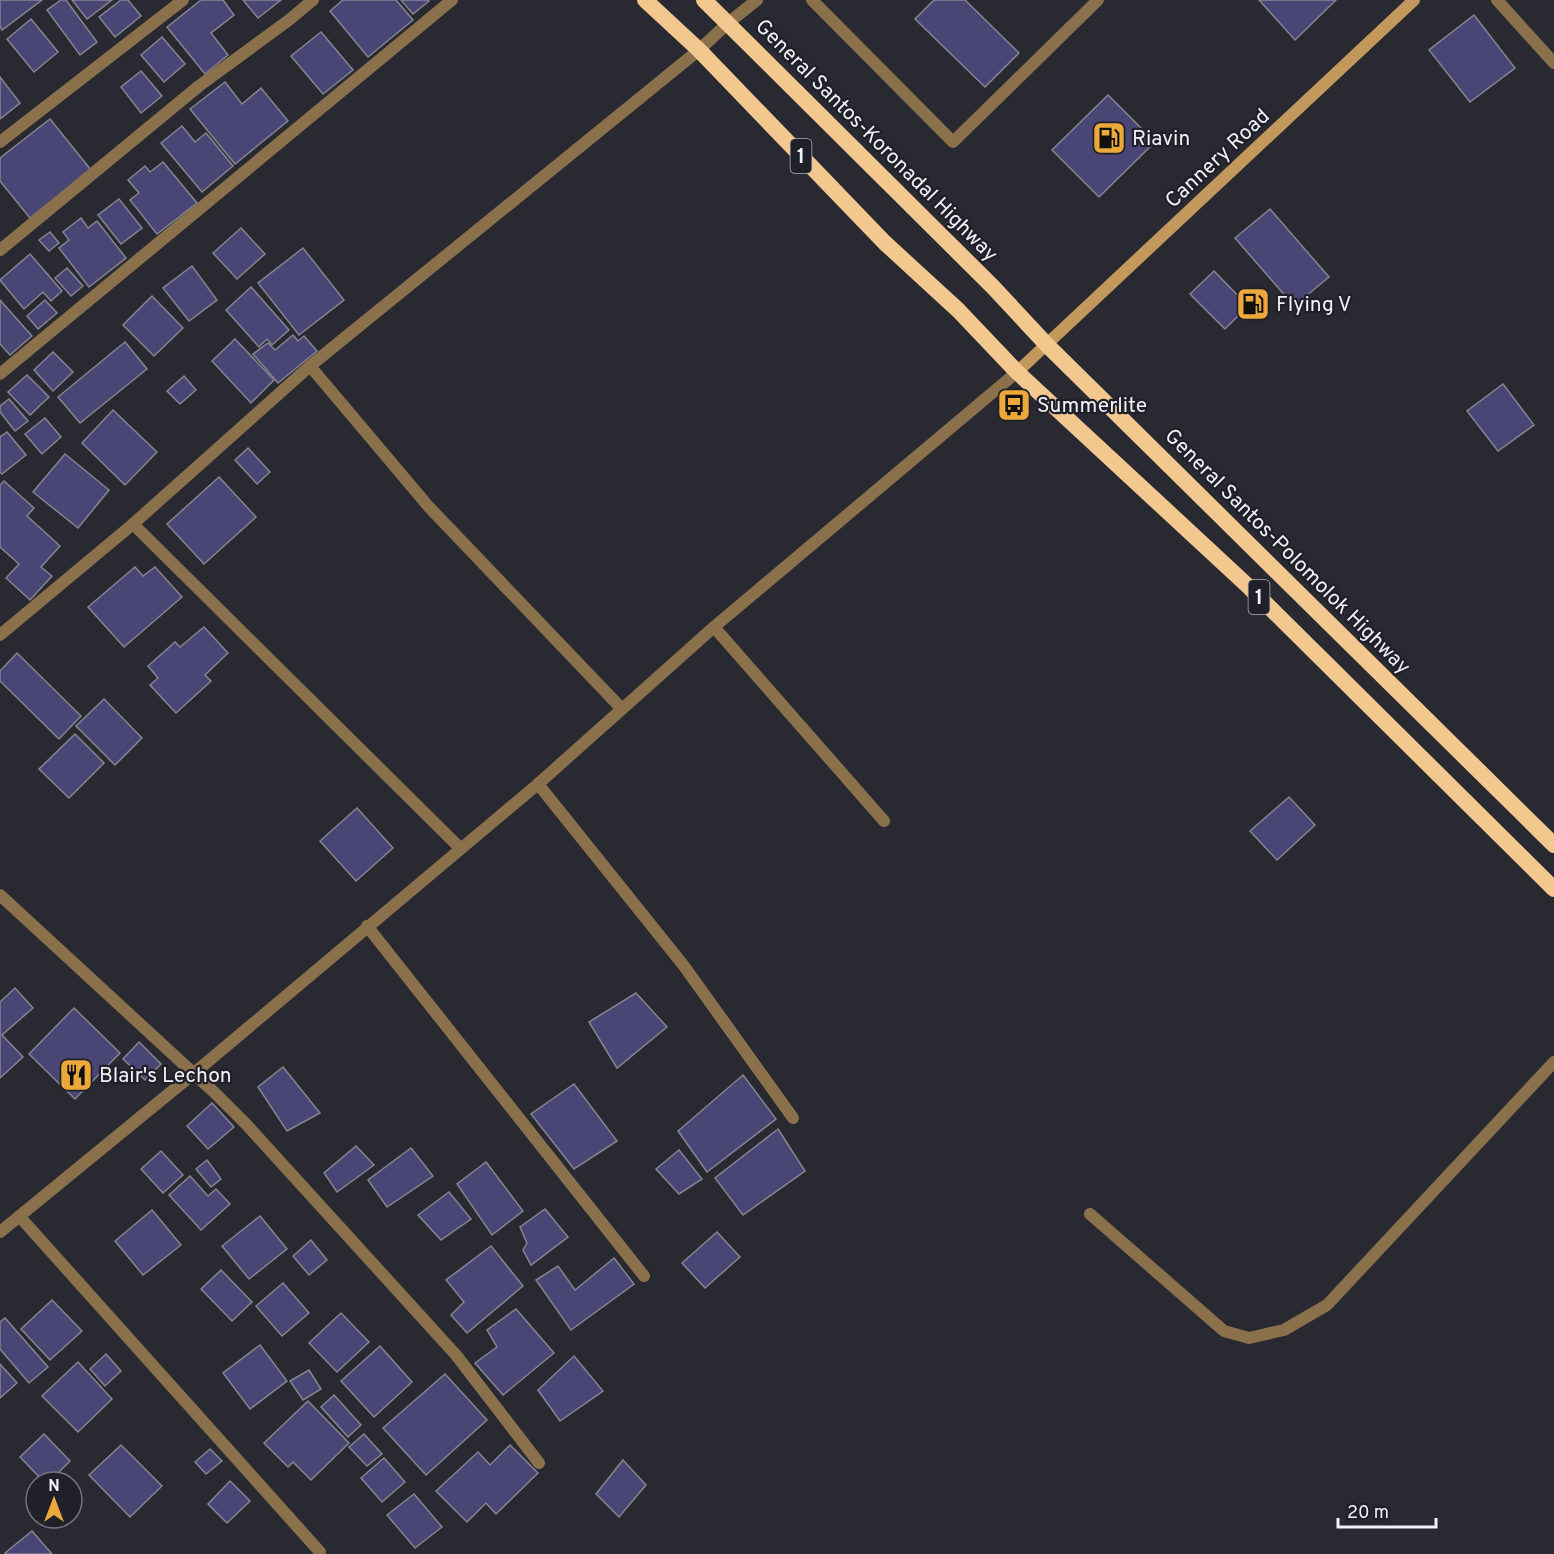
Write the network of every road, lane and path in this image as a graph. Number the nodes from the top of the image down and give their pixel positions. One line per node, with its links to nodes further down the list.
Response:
1 (183, 0): 14 (street)
2 (313, 0): 15 (street)
3 (452, 0): 20 (street)
4 (645, 0): 12 (highway, 1)
5 (704, 0): 11 (highway, General Santos-Koronadal Highway / 1)
6 (757, 0): 11 (street)
7 (812, 0): 8 (street)
8 (1098, 0)
9 (1414, 0): 17 (main road, Cannery Road)
10 (1497, 0): 13 (street)
11 (728, 23): 12 (street); 16 (highway, General Santos-Koronadal Highway / 1)
12 (699, 50): 18 (street); 19 (highway, 1)
13 (1554, 63)
14 (0, 142)
15 (0, 250)
16 (993, 287): 17 (highway, General Santos-Polomolok Highway / 1)
17 (1047, 345): 19 (main road, Cannery Road); 27 (highway, General Santos-Polomolok Highway / 1)
18 (310, 366): 21 (street); 24 (street)
19 (1017, 372): 22 (street); 29 (highway, 1)
20 (0, 374)
21 (133, 524): 23 (street); 28 (street)
22 (714, 627): 24 (street); 26 (street)
23 (0, 635)
24 (622, 709): 25 (street)
25 (538, 784): 28 (street); 34 (street)
26 (884, 821)
27 (1554, 845)
28 (460, 848): 31 (street)
29 (1554, 889)
30 (0, 894): 33 (street)
31 (367, 926): 33 (street); 38 (street)
32 (1554, 1062): 35 (street)
33 (193, 1074): 36 (street); 39 (street)
34 (794, 1118)
35 (1090, 1214)
36 (20, 1217): 37 (street); 40 (street)
37 (0, 1233)
38 (644, 1276)
39 (539, 1463)
40 (320, 1552)

